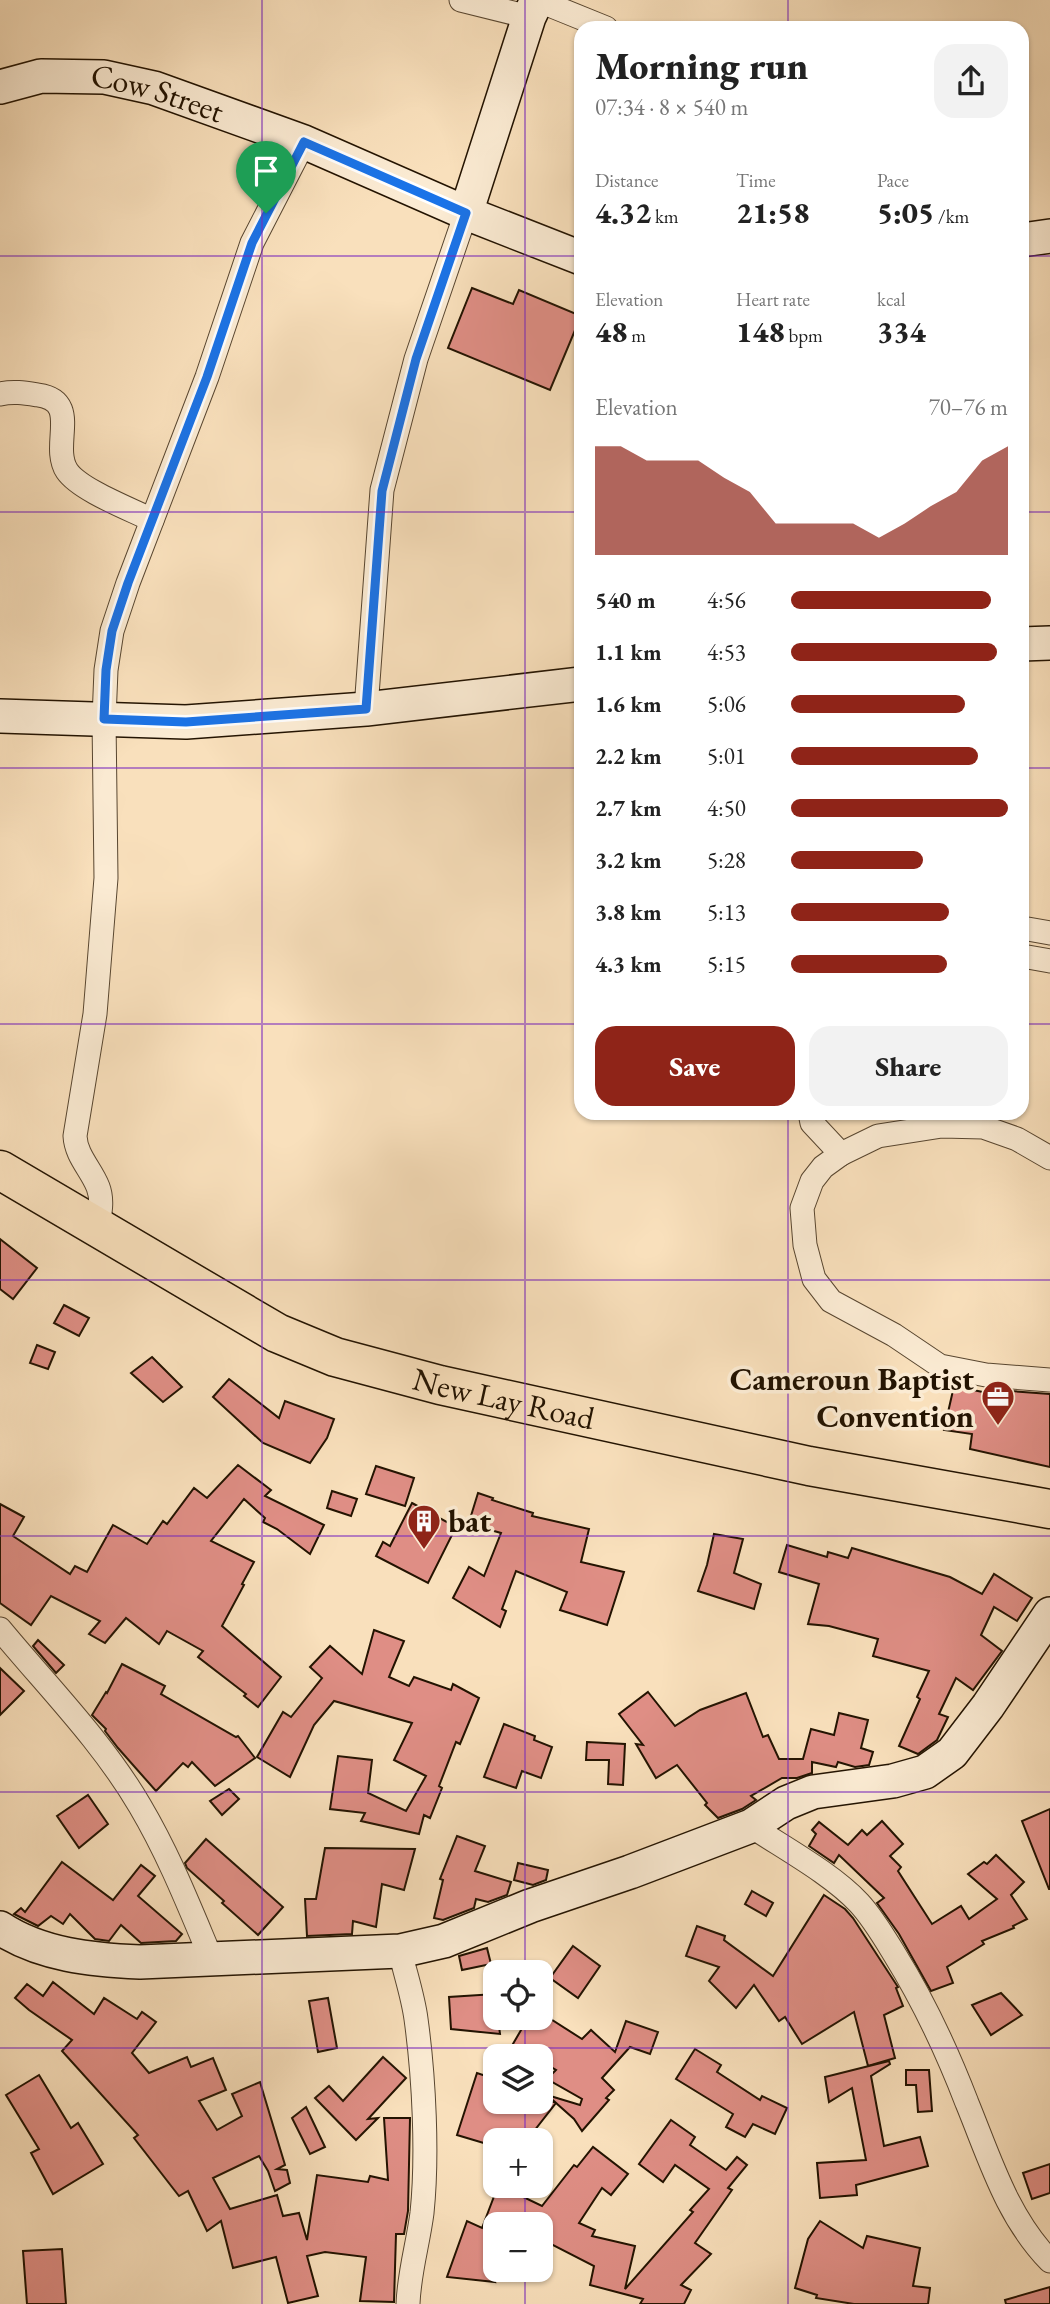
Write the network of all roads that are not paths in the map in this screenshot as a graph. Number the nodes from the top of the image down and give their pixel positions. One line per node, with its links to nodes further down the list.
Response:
1 (461, 0): 2 (street)
2 (535, 6): 3 (street); 6 (street)
3 (583, 21)
4 (0, 87): 5 (street, Cow Street)
5 (304, 142): 6 (street, Cow Street); 11 (street)
6 (466, 213): 9 (street, Cow Street); 15 (street)
7 (1050, 236): 8 (street)
8 (1029, 239)
9 (574, 255)
10 (0, 394): 11 (street)
11 (152, 520): 17 (street)
12 (1050, 643): 13 (street)
13 (1029, 644)
14 (574, 685): 15 (street)
15 (366, 709): 17 (street)
16 (0, 716): 17 (street)
17 (104, 719): 26 (street)
18 (1029, 929): 19 (street)
19 (1050, 933)
20 (1029, 957): 21 (street)
21 (1050, 961)
22 (811, 1120): 23 (street)
23 (841, 1154): 24 (street); 27 (street)
24 (1050, 1158)
25 (0, 1170): 26 (highway, New Lay Road)
26 (97, 1226): 28 (highway, New Lay Road)
27 (1050, 1380)
28 (1050, 1509)
29 (1050, 1614): 31 (street)
30 (0, 1629): 34 (street)
31 (751, 1826): 33 (street); 35 (street)
32 (0, 1928): 34 (street)
33 (400, 1951): 34 (street); 36 (street)
34 (211, 1958)
35 (1050, 2261)
36 (408, 2304)

